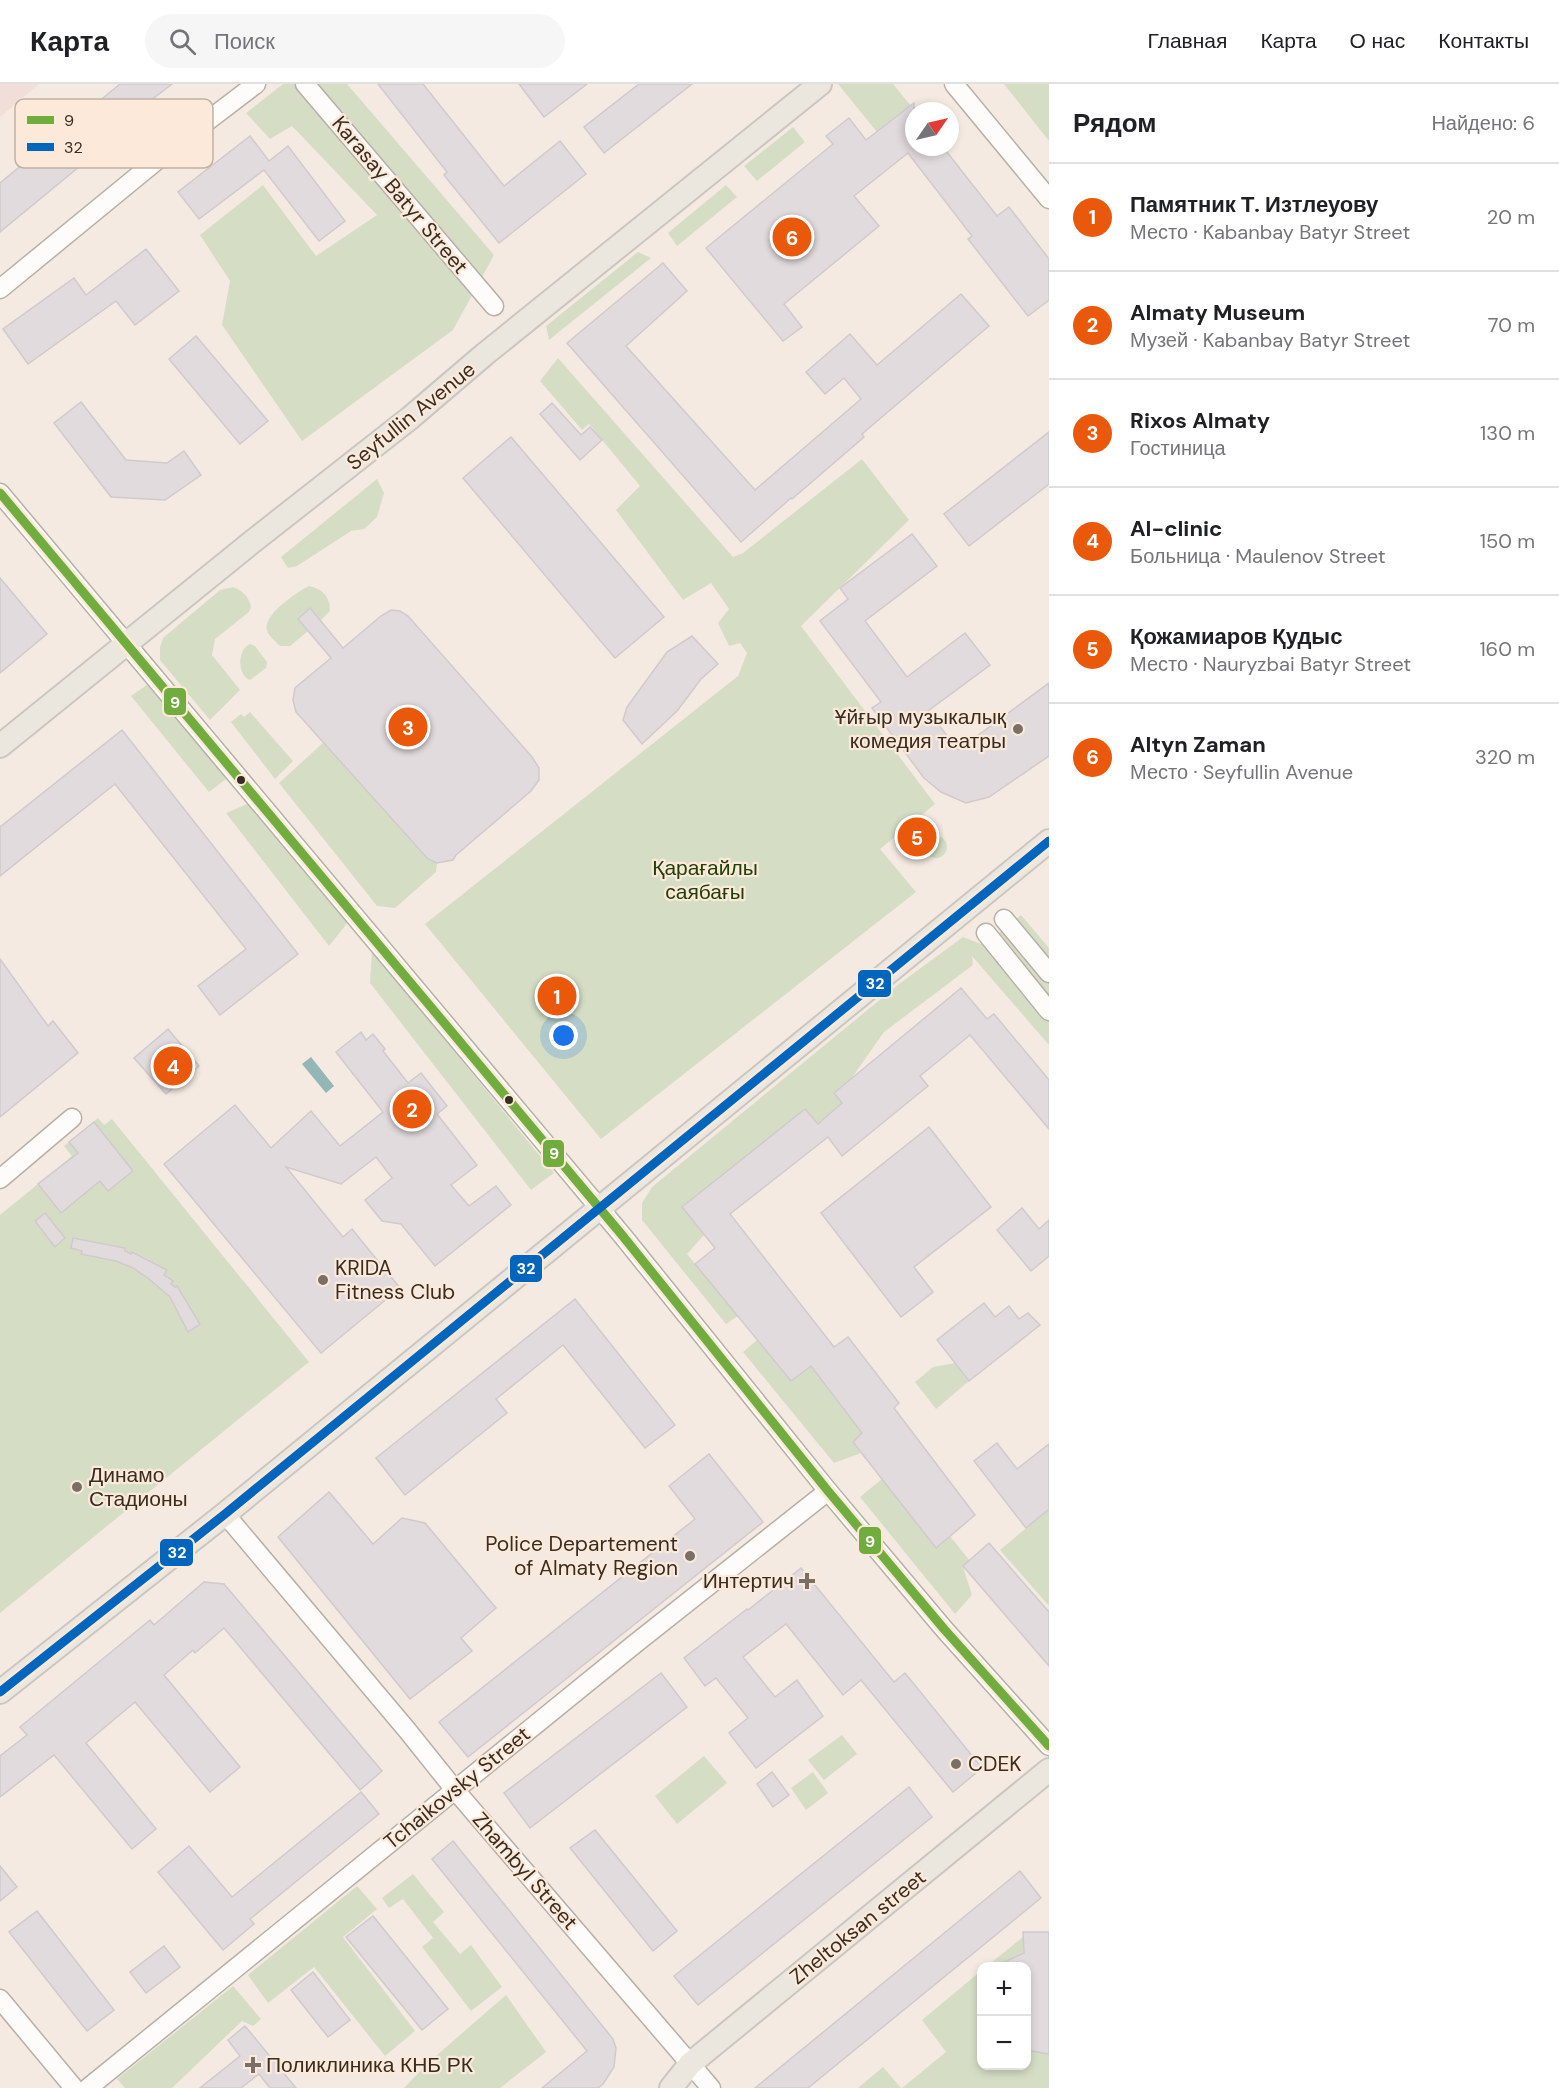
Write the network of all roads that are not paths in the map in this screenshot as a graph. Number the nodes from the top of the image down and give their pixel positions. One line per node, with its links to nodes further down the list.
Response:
1 (256, 84): 5 (street)
2 (305, 84): 9 (street, Karasay Batyr Street)
3 (820, 84): 11 (main road, Seyfullin Avenue)
4 (954, 84): 7 (street)
5 (213, 117)
6 (148, 168): 8 (street)
7 (1049, 199)
8 (0, 289)
9 (494, 306)
10 (0, 493): 11 (street)
11 (127, 643): 12 (main road, Seyfullin Avenue); 20 (street)
12 (0, 746)
13 (1049, 841): 20 (main road)
14 (1004, 919): 16 (street)
15 (986, 933): 17 (street)
16 (1049, 973)
17 (1049, 1011)
18 (72, 1118): 19 (street)
19 (0, 1179)
20 (598, 1208): 21 (street); 22 (main road)
21 (828, 1491): 24 (street); 26 (street, Tchaikovsky Street)
22 (225, 1514): 23 (main road); 26 (street, Zhambyl Street)
23 (0, 1692)
24 (1049, 1746)
25 (1049, 1770): 28 (main road, Zheltoksan street)
26 (455, 1790): 28 (street, Zhambyl Street); 30 (street, Tchaikovsky Street)
27 (0, 1999): 29 (street)
28 (690, 2064): 31 (main road, Zheltoksan street); 32 (street, Zhambyl Street)
29 (74, 2088)
30 (88, 2088)
31 (670, 2088)
32 (711, 2088)

